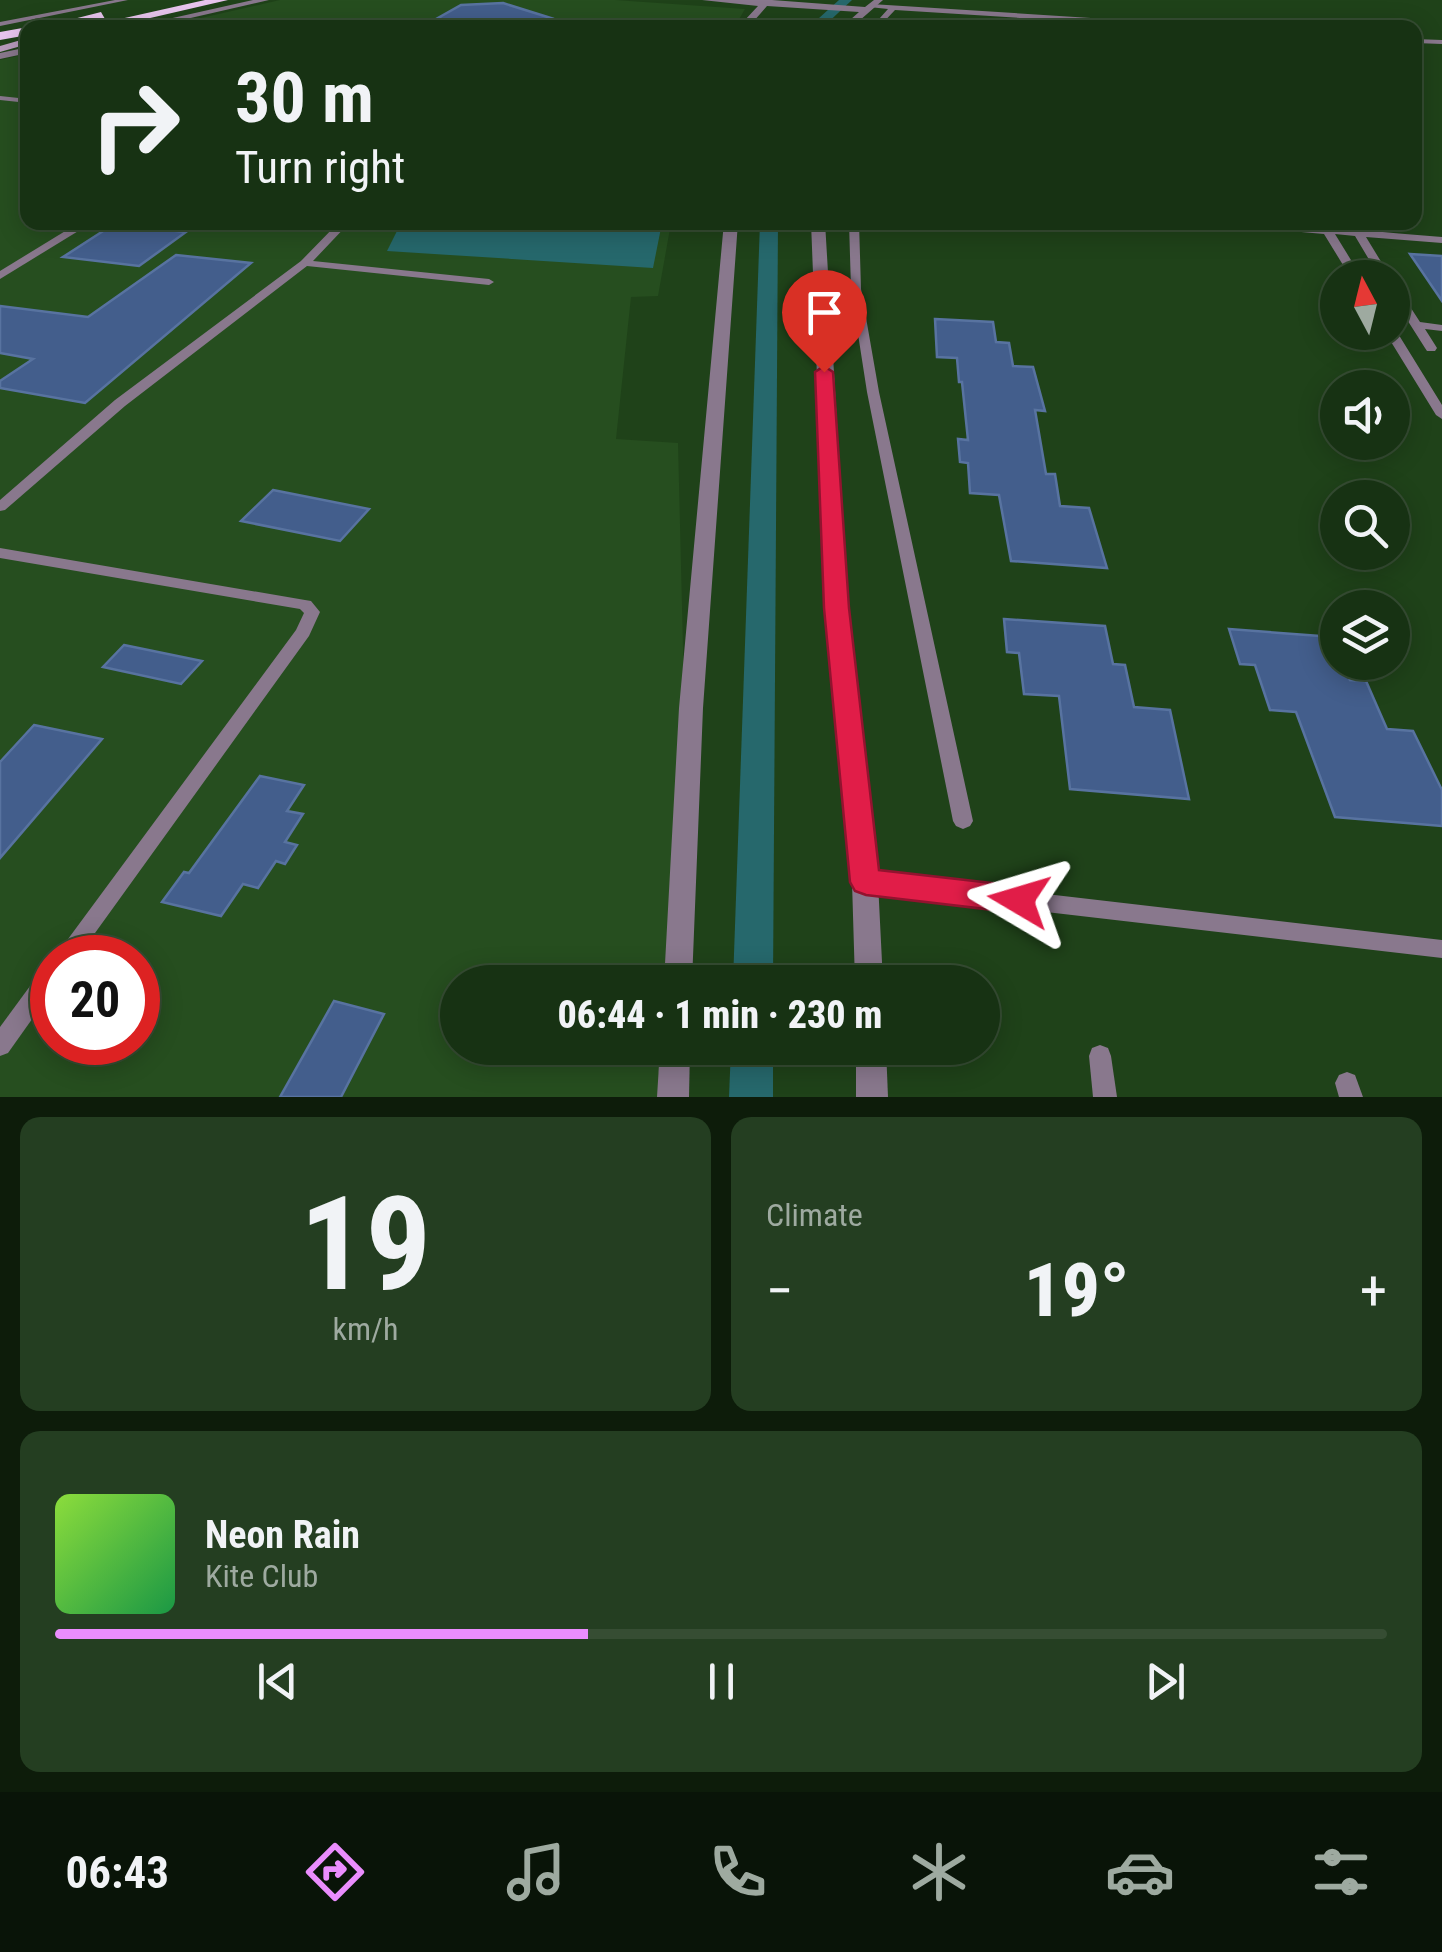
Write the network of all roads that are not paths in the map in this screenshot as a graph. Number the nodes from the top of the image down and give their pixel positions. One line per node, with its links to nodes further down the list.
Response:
1 (125, 0): 10 (lane)
2 (179, 0): 11 (highway)
3 (222, 0): 12 (highway)
4 (265, 0): 13 (street)
5 (706, 0): 7 (street)
6 (820, 0): 8 (street)
7 (769, 2): 8 (street)
8 (870, 4): 9 (lane)
9 (893, 8): 14 (lane); 15 (lane)
10 (21, 20)
11 (101, 20)
12 (106, 20)
13 (170, 20)
14 (882, 20)
15 (1087, 20)
16 (75, 230): 28 (lane)
17 (337, 230): 27 (lane)
18 (730, 230): 42 (street)
19 (818, 230): 39 (street)
20 (854, 230): 38 (lane)
21 (1327, 230): 25 (lane)
22 (1349, 230): 26 (lane)
23 (1357, 230): 24 (lane)
24 (1442, 240)
25 (1346, 260)
26 (1372, 260)
27 (305, 263): 29 (lane); 36 (lane)
28 (0, 276)
29 (489, 282)
30 (1410, 314): 31 (lane)
31 (1417, 325): 32 (lane); 33 (lane)
32 (1442, 328)
33 (1431, 348)
34 (1402, 350): 35 (lane)
35 (1442, 415)
36 (0, 507)
37 (0, 553): 40 (lane)
38 (962, 821)
39 (866, 882): 41 (lane); 43 (street)
40 (81, 935)
41 (1442, 949)
42 (679, 965)
43 (868, 965)
44 (30, 1004): 45 (lane)
45 (0, 1045)
46 (1100, 1056): 51 (lane)
47 (674, 1065): 49 (street)
48 (871, 1065): 50 (street)
49 (672, 1097)
50 (872, 1097)
51 (1105, 1097)

